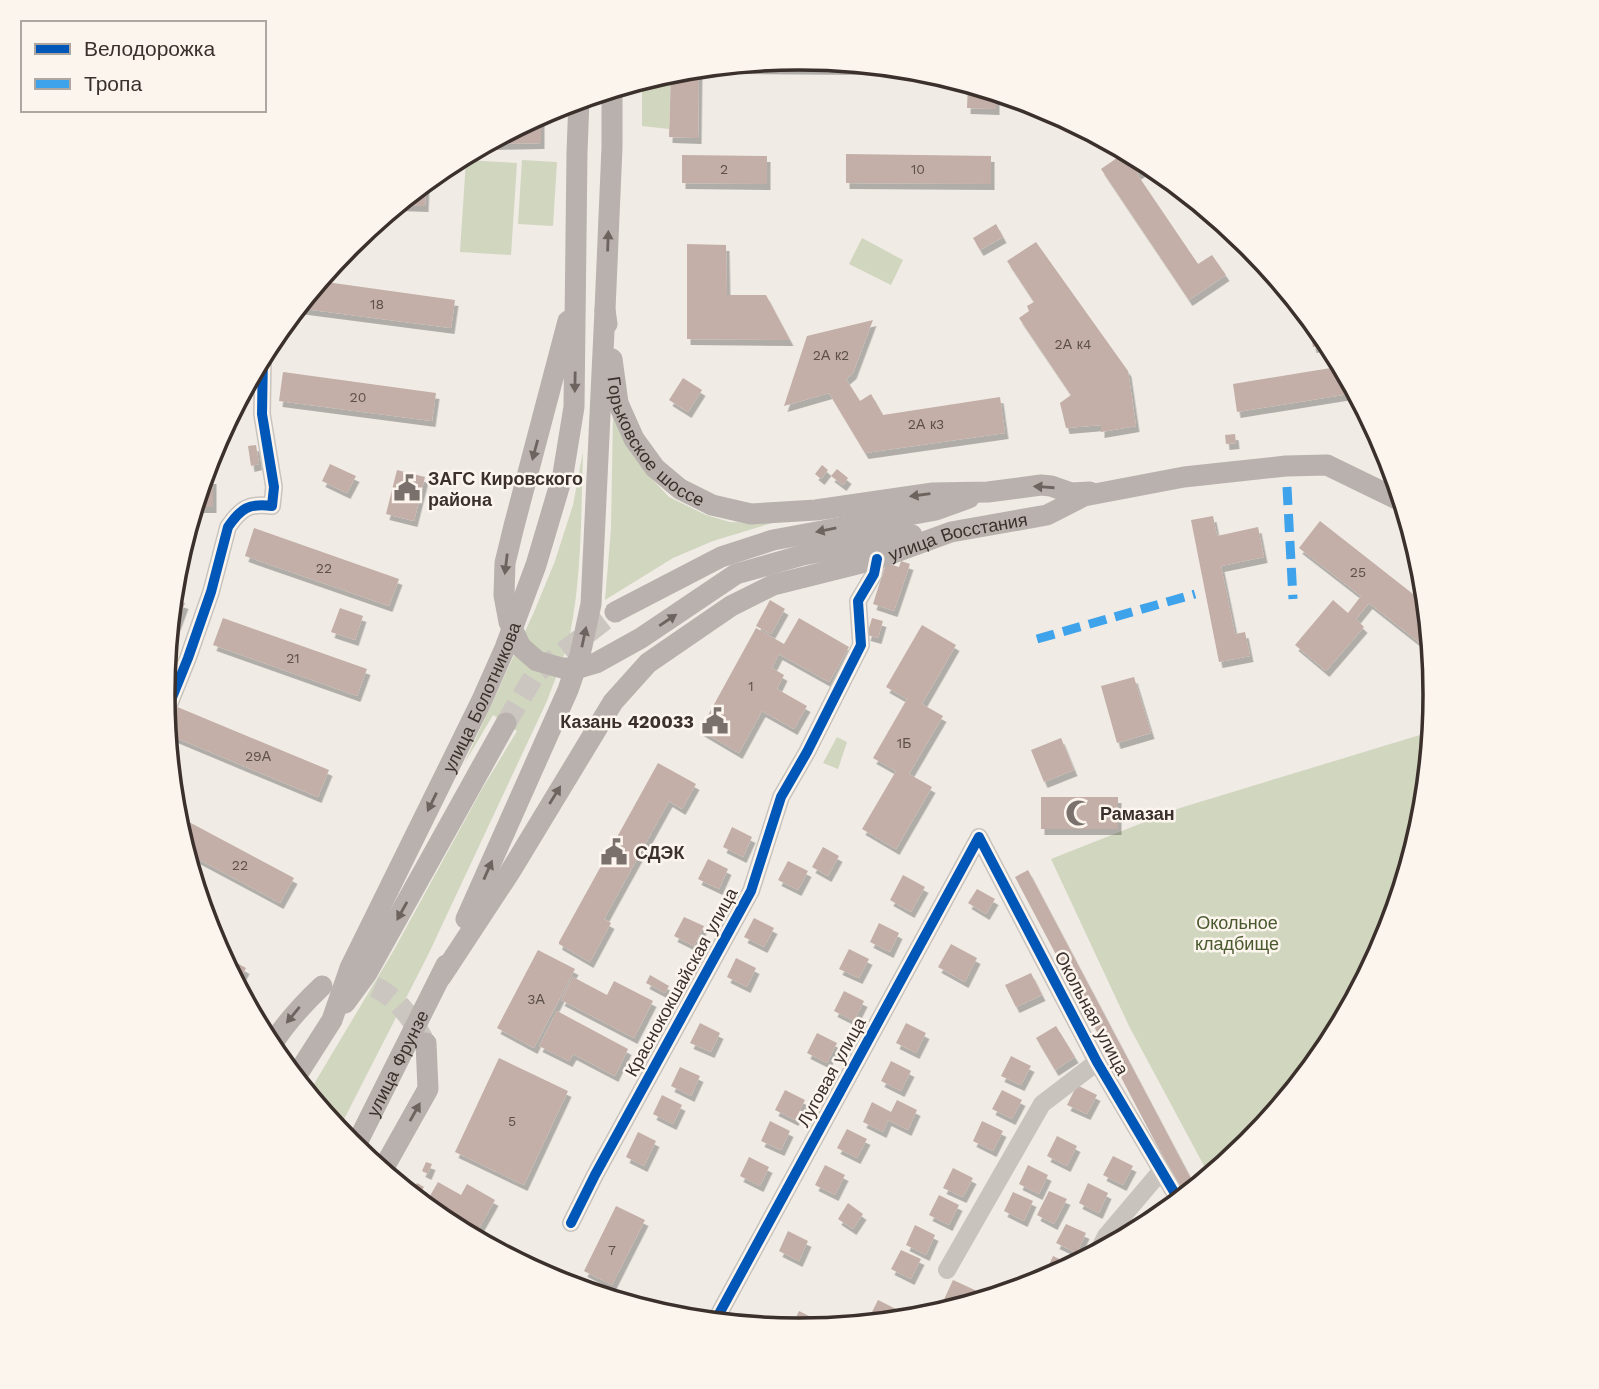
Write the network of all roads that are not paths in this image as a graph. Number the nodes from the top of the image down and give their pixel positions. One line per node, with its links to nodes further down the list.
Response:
1 (612, 99): 4 (main road, Горьковское шоссе, one-way to 1)
2 (579, 111): 3 (main road)
3 (576, 289): 9 (main road, one-way to 9); 17 (main road, улица Болотникова, one-way to 17)
4 (605, 310): 6 (main road, Горьковское шоссе, one-way to 4); 15 (main road, one-way to 4)
5 (263, 376): 12 (street)
6 (988, 492): 7 (main road, улица Восстания, one-way to 6); 11 (main road, one-way to 11)
7 (1099, 492): 8 (main road, улица Восстания); 9 (main road, улица Восстания)
8 (1392, 497)
9 (951, 532): 10 (main road, улица Восстания)
10 (877, 559): 15 (main road, улица Восстания, one-way to 10); 26 (street, Краснококшайская улица)
11 (615, 612)
12 (175, 690)
13 (506, 723): 17 (main road, one-way to 17)
14 (979, 837): 20 (street, Окольная улица); 29 (street, Луговая улица)
15 (441, 977): 22 (main road, улица Фрунзе)
16 (322, 986): 18 (main road, one-way to 18)
17 (332, 1020): 21 (main road, улица Болотникова)
18 (277, 1036)
19 (426, 1043): 23 (main road, one-way to 19)
20 (1097, 1062): 24 (street, Окольная улица); 28 (street)
21 (300, 1070)
22 (360, 1138)
23 (387, 1163)
24 (1161, 1171): 25 (street, Окольная улица); 27 (street)
25 (1175, 1194)
26 (570, 1223)
27 (1104, 1239)
28 (947, 1270)
29 (719, 1314)

